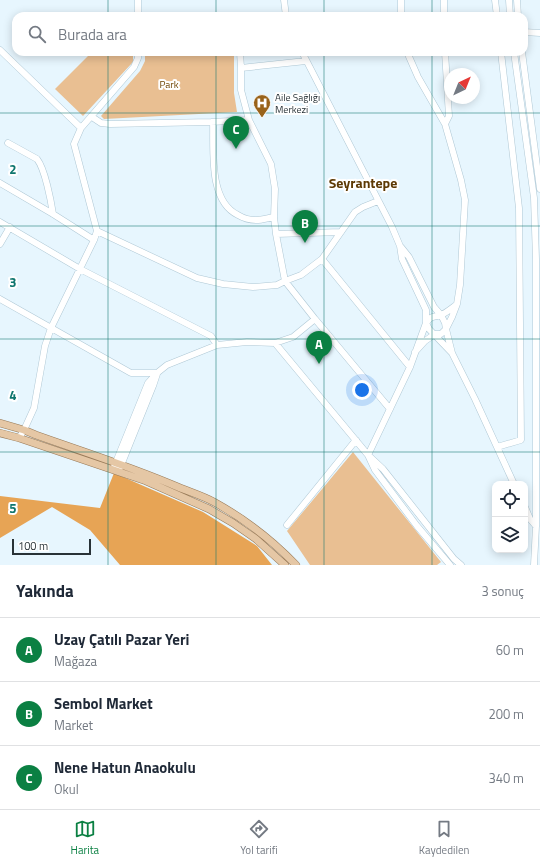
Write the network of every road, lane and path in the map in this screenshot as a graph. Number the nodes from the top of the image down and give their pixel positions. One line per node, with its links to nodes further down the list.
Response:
1 (138, 0): 8 (street)
2 (284, 0): 9 (street)
3 (401, 0): 10 (street)
4 (444, 0): 11 (street)
5 (495, 0): 12 (street)
6 (509, 0): 13 (street)
7 (517, 0): 14 (street)
8 (138, 12)
9 (286, 12)
10 (401, 12)
11 (444, 12)
12 (496, 12)
13 (510, 12)
14 (518, 12)
15 (528, 32): 16 (street)
16 (540, 33)
17 (0, 50): 32 (street)
18 (138, 56): 28 (street)
19 (240, 56): 27 (street)
20 (304, 56): 26 (street)
21 (409, 56): 31 (street)
22 (445, 56): 31 (street)
23 (501, 56): 70 (street)
24 (515, 56): 77 (street)
25 (523, 56): 35 (street)
26 (306, 60): 27 (street); 36 (street)
27 (241, 68): 29 (street)
28 (92, 117): 30 (street); 32 (street)
29 (249, 120): 30 (street); 38 (street)
30 (213, 122): 38 (street)
31 (445, 124): 51 (street)
32 (81, 128): 41 (street)
33 (8, 143): 37 (street)
34 (0, 184): 37 (street)
35 (540, 189)
36 (378, 201): 42 (street); 46 (street)
37 (53, 214): 44 (street)
38 (274, 217): 43 (street)
39 (0, 222): 40 (street)
40 (10, 227): 45 (street); 48 (street)
41 (97, 231): 44 (street); 49 (street)
42 (341, 232): 43 (street); 47 (street)
43 (276, 234): 49 (street)
44 (94, 240): 48 (street)
45 (0, 244)
46 (400, 246): 52 (street); 54 (street)
47 (322, 259): 49 (street); 62 (street)
48 (80, 269): 55 (street); 59 (street)
49 (285, 281): 53 (street)
50 (0, 299): 55 (street)
51 (457, 304): 52 (street); 56 (street)
52 (441, 315): 54 (street); 56 (street)
53 (315, 319): 58 (street); 64 (street)
54 (426, 323): 57 (street); 60 (street)
55 (51, 328): 63 (street); 66 (street)
56 (446, 329): 57 (street); 61 (street)
57 (435, 334): 60 (street); 61 (street)
58 (275, 343): 59 (street); 69 (street)
59 (217, 345): 63 (street)
60 (415, 352): 62 (street)
61 (452, 353): 70 (street)
62 (410, 367): 64 (street)
63 (157, 373): 72 (street)
64 (390, 409): 71 (street)
65 (0, 423): 66 (main road)
66 (24, 430): 68 (street); 72 (main road)
67 (0, 433): 68 (main road)
68 (19, 438): 73 (main road)
69 (356, 440): 71 (street); 76 (street)
70 (496, 447): 74 (street)
71 (368, 456): 78 (street); 82 (street)
72 (119, 464): 73 (street); 81 (main road)
73 (116, 471): 80 (main road)
74 (513, 481)
75 (528, 514): 77 (street)
76 (287, 525)
77 (536, 526): 79 (street)
78 (448, 564)
79 (533, 564)
80 (285, 565)
81 (296, 565)
82 (461, 565)

